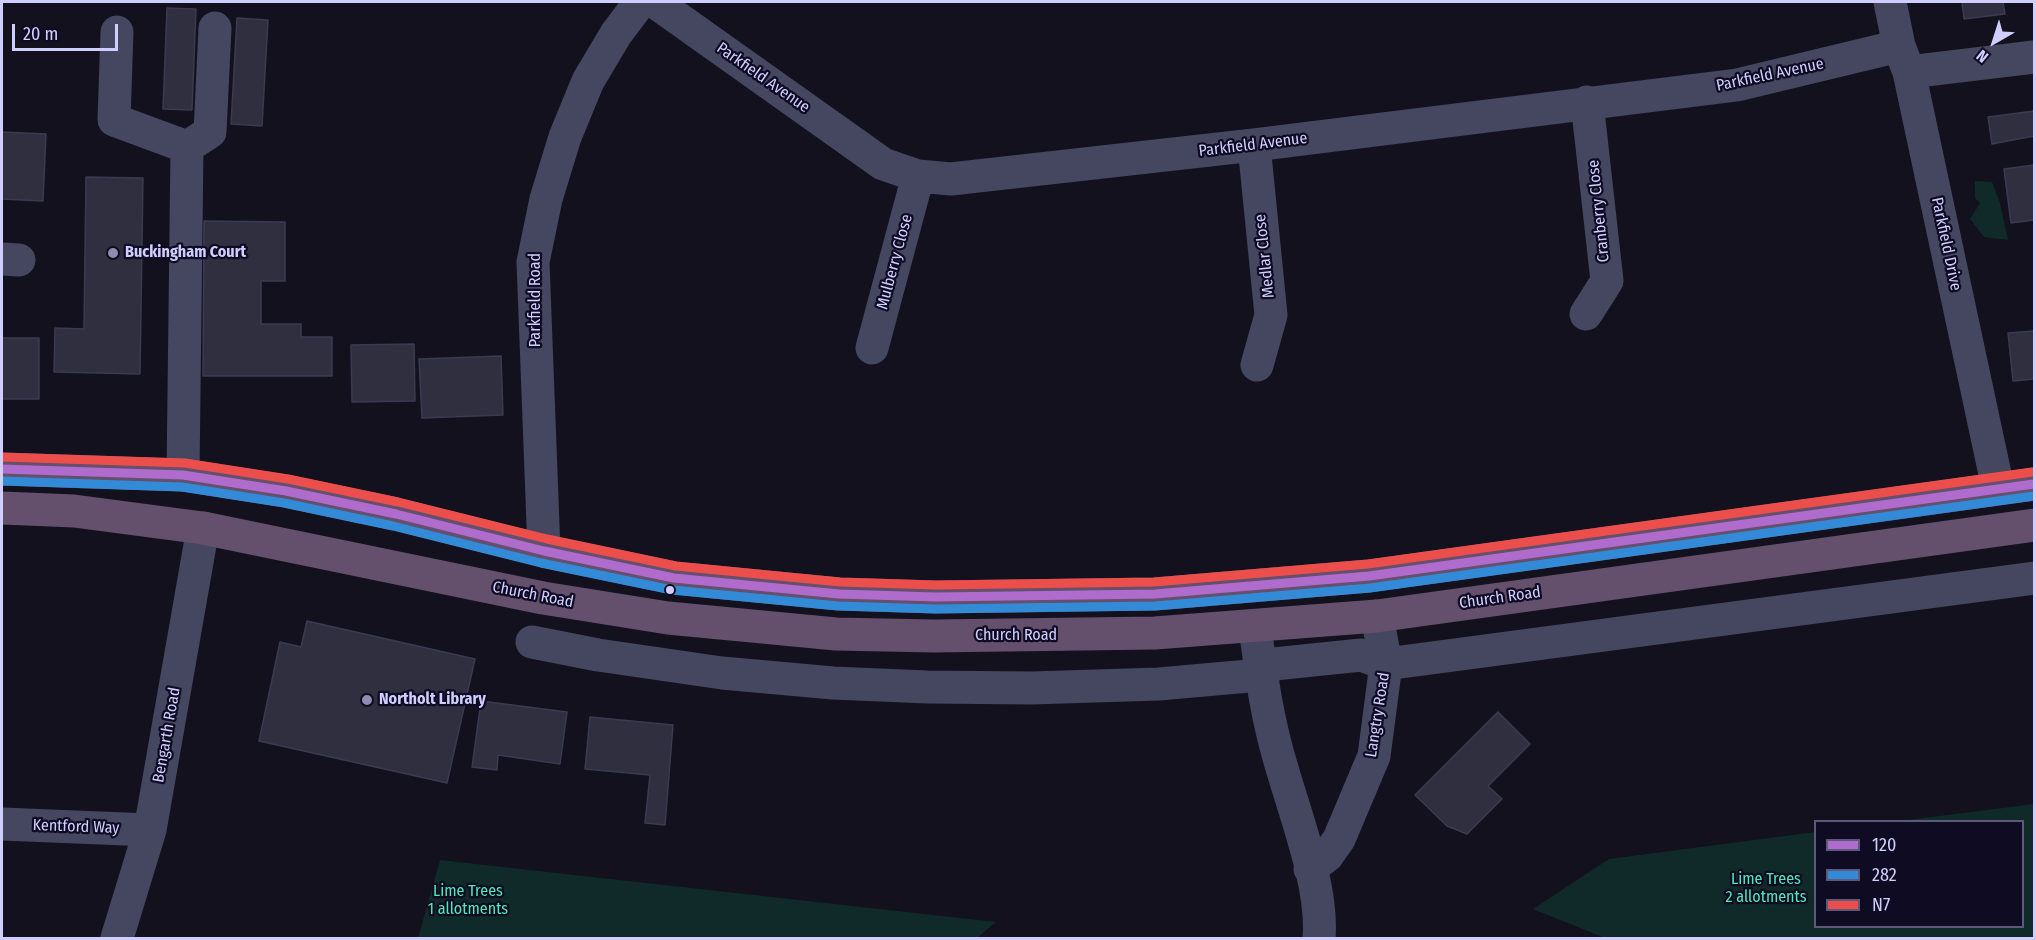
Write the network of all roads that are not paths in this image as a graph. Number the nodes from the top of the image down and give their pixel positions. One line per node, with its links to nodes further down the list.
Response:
1 (640, 2): 22 (street, Parkfield Road)
2 (655, 2): 11 (street, Parkfield Avenue)
3 (1890, 2): 7 (street, Parkfield Drive)
4 (215, 28): 10 (street)
5 (117, 32): 10 (street)
6 (2034, 57): 7 (street, Parkfield Avenue)
7 (1904, 59): 8 (street, Parkfield Avenue); 18 (street, Parkfield Drive)
8 (1587, 102): 9 (street, Parkfield Avenue); 12 (street, Cranberry Close)
9 (1254, 145): 11 (street, Parkfield Avenue); 14 (street, Medlar Close)
10 (187, 147): 15 (street)
11 (918, 176): 13 (street, Mulberry Close)
12 (1586, 314)
13 (872, 348)
14 (1257, 365)
15 (183, 463): 16 (highway); 22 (highway)
16 (2, 469)
17 (2034, 484): 18 (highway)
18 (1998, 488): 22 (highway)
19 (2, 508): 21 (highway, Church Road)
20 (2034, 525): 24 (highway, Church Road)
21 (203, 528): 25 (highway, Church Road); 30 (street, Bengarth Road)
22 (544, 551)
23 (2034, 578): 27 (street)
24 (1377, 616): 25 (highway, Church Road); 27 (street, Langtry Road)
25 (1255, 626): 28 (street)
26 (532, 642): 28 (street)
27 (1386, 664): 28 (street); 31 (street, Langtry Road)
28 (1260, 675): 31 (street)
29 (2, 824): 30 (street, Kentford Way)
30 (150, 830): 32 (street, Bengarth Road)
31 (1310, 869): 33 (street)
32 (117, 939)
33 (1319, 939)

